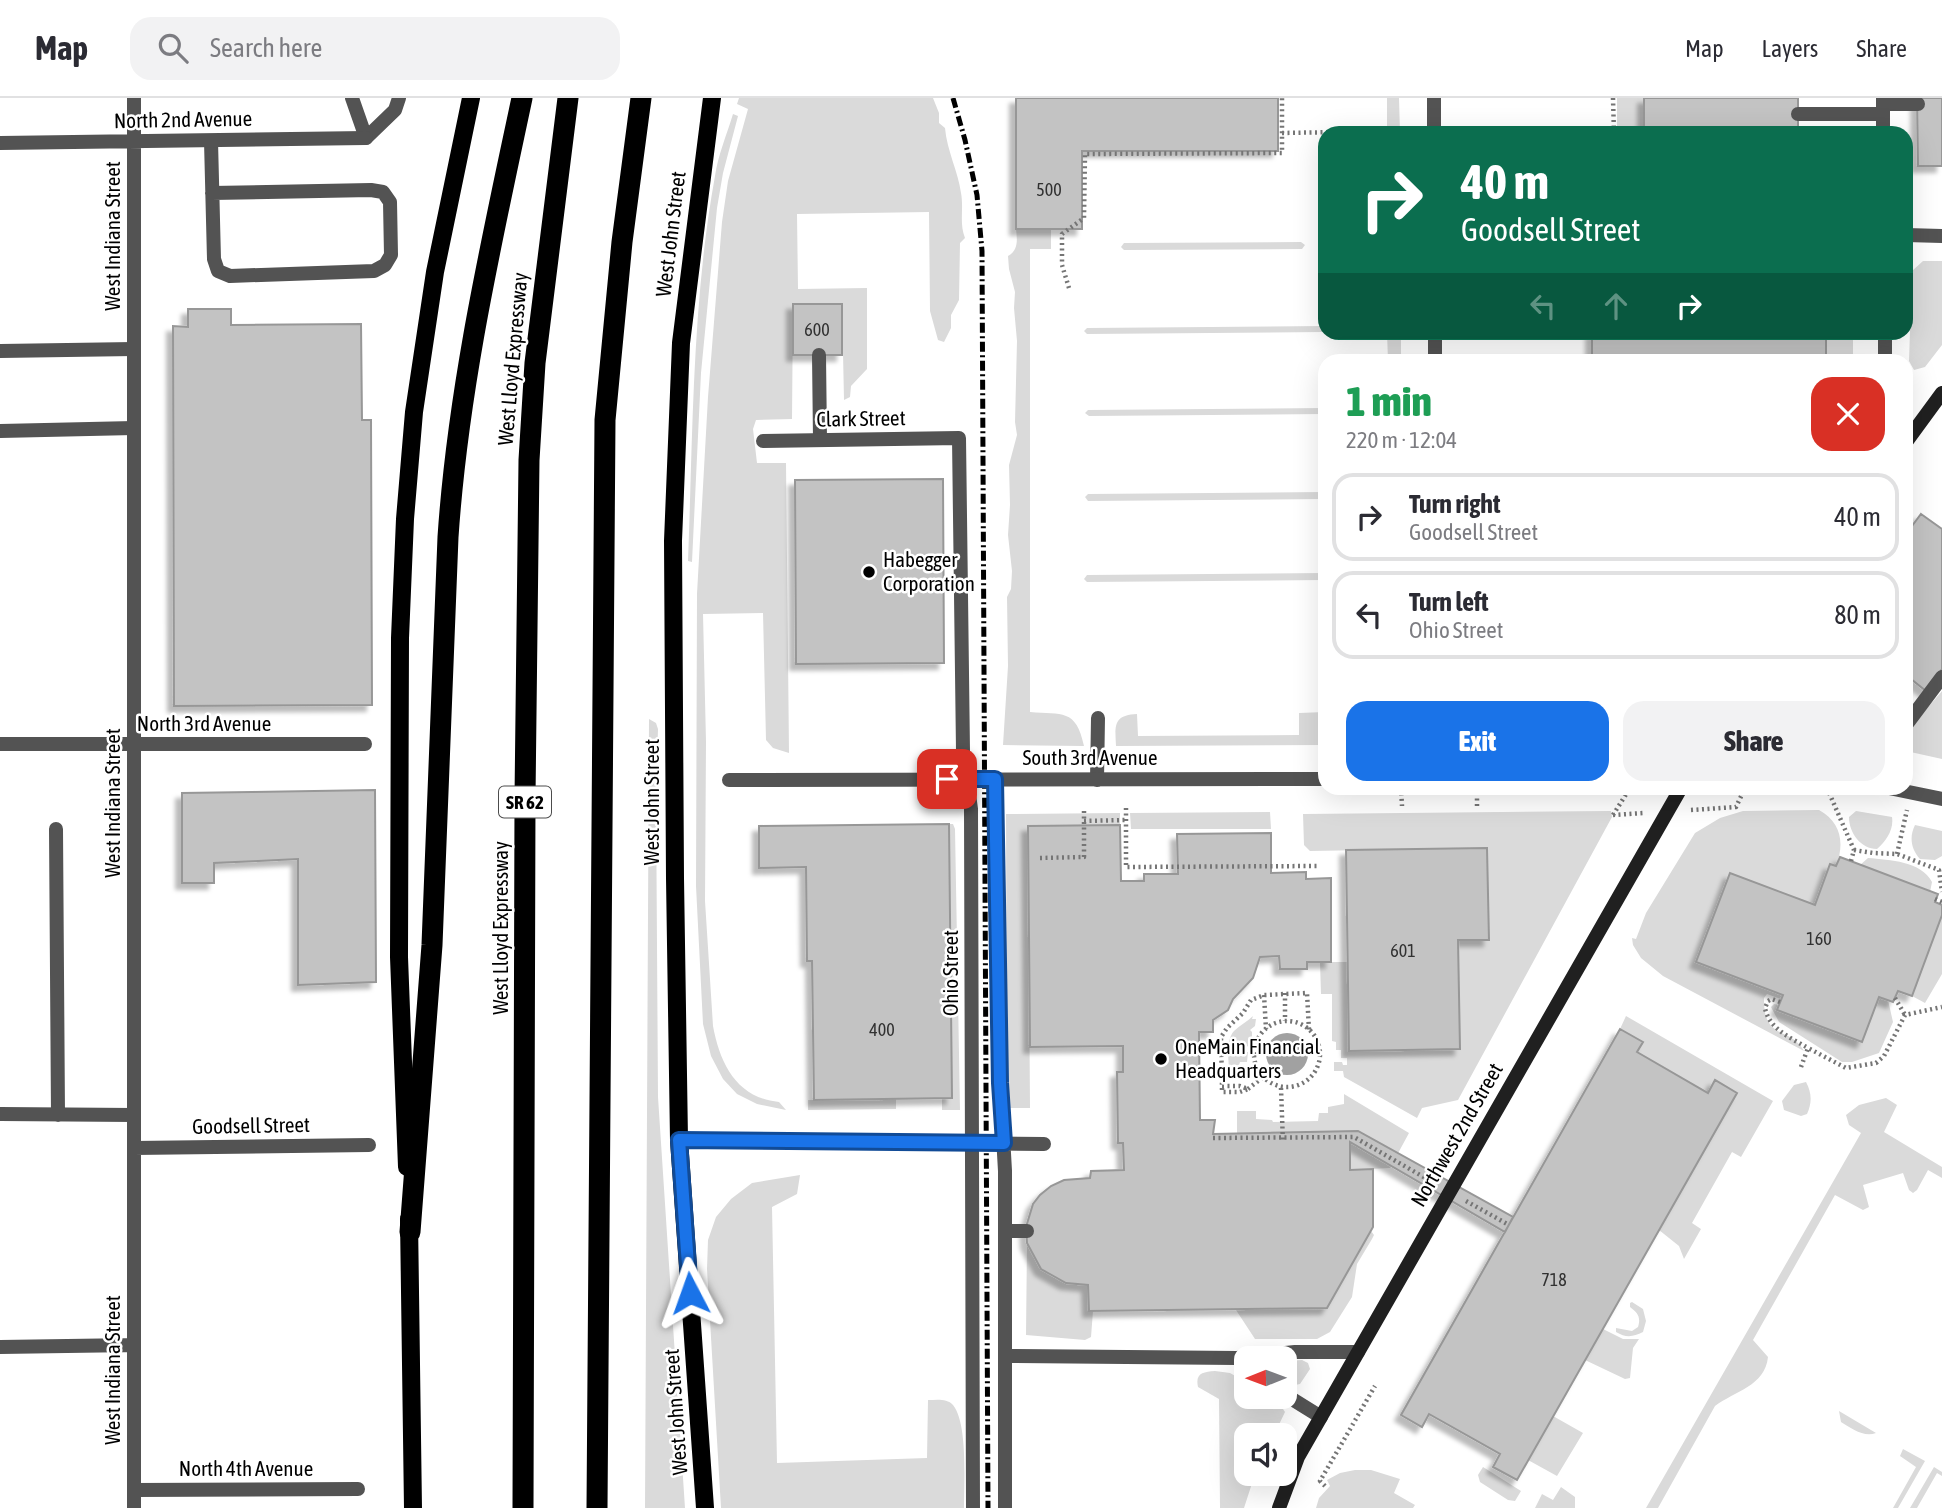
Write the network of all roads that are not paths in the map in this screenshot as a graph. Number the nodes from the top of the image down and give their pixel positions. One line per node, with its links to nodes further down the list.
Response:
1 (134, 98): 19 (street, West Indiana Street)
2 (352, 98): 17 (street)
3 (399, 98): 17 (street)
4 (471, 98): 60 (main road)
5 (522, 98): 60 (highway)
6 (568, 98): 73 (highway, West Lloyd Expressway / SR 62)
7 (641, 98): 74 (highway)
8 (712, 98): 14 (main road, West John Street)
9 (721, 98): 14 (main road)
10 (1434, 98): 15 (street)
11 (1917, 104): 12 (street)
12 (1883, 105): 13 (street); 16 (street)
13 (1798, 114)
14 (709, 118): 52 (main road, West John Street)
15 (1434, 126)
16 (1883, 126)
17 (366, 138): 18 (street, North 2nd Avenue)
18 (211, 141): 19 (street, North 2nd Avenue); 21 (street)
19 (134, 142): 20 (street, North 2nd Avenue); 24 (street, West Indiana Street)
20 (0, 143)
21 (212, 193): 21 (street)
22 (1913, 235): 23 (street)
23 (1942, 236)
24 (134, 349): 25 (street); 28 (street, West Indiana Street)
25 (0, 351)
26 (818, 355): 32 (street)
27 (1942, 393): 30 (main road)
28 (134, 428): 29 (street); 39 (street, West Indiana Street)
29 (0, 431)
30 (1913, 432)
31 (959, 438): 32 (street, Clark Street); 40 (street, Ohio Street)
32 (820, 440): 33 (street, Clark Street)
33 (763, 441)
34 (1942, 677): 35 (street)
35 (1913, 716)
36 (1098, 718): 44 (street)
37 (0, 744): 39 (street, North 3rd Avenue)
38 (365, 744): 39 (street, North 3rd Avenue)
39 (134, 745): 51 (street, West Indiana Street)
40 (969, 779): 41 (street, South 3rd Avenue); 43 (street, South 3rd Avenue); 53 (street, Ohio Street)
41 (995, 779): 44 (street, South 3rd Avenue); 54 (street)
42 (1318, 779): 44 (street, South 3rd Avenue)
43 (729, 780)
44 (1097, 780)
45 (1913, 792): 47 (street)
46 (1677, 795): 64 (main road, Northwest 2nd Street)
47 (1942, 799)
48 (56, 829): 50 (street)
49 (0, 1114): 50 (street)
50 (58, 1115): 51 (street)
51 (134, 1115): 57 (street, West Indiana Street)
52 (679, 1140): 53 (street); 75 (main road, West John Street)
53 (971, 1143): 54 (street); 76 (street, Ohio Street)
54 (1004, 1143): 55 (street); 58 (street)
55 (1044, 1144)
56 (369, 1145): 57 (street, Goodsell Street)
57 (134, 1149): 61 (street, West Indiana Street)
58 (1005, 1231): 59 (street); 65 (street)
59 (1027, 1231)
60 (410, 1232): 72 (main road)
61 (134, 1345): 62 (street); 70 (street, West Indiana Street)
62 (0, 1347)
63 (1297, 1352): 64 (street)
64 (1358, 1352): 68 (main road, Northwest 2nd Street)
65 (1006, 1356): 66 (street); 77 (street)
66 (1234, 1362)
67 (1297, 1402): 68 (street)
68 (1321, 1417): 78 (main road, Northwest 2nd Street)
69 (358, 1489): 70 (street, North 4th Avenue)
70 (134, 1490): 71 (street, West Indiana Street)
71 (134, 1508)
72 (413, 1508)
73 (523, 1508)
74 (597, 1508)
75 (705, 1508)
76 (973, 1508)
77 (1005, 1508)
78 (1279, 1508)

